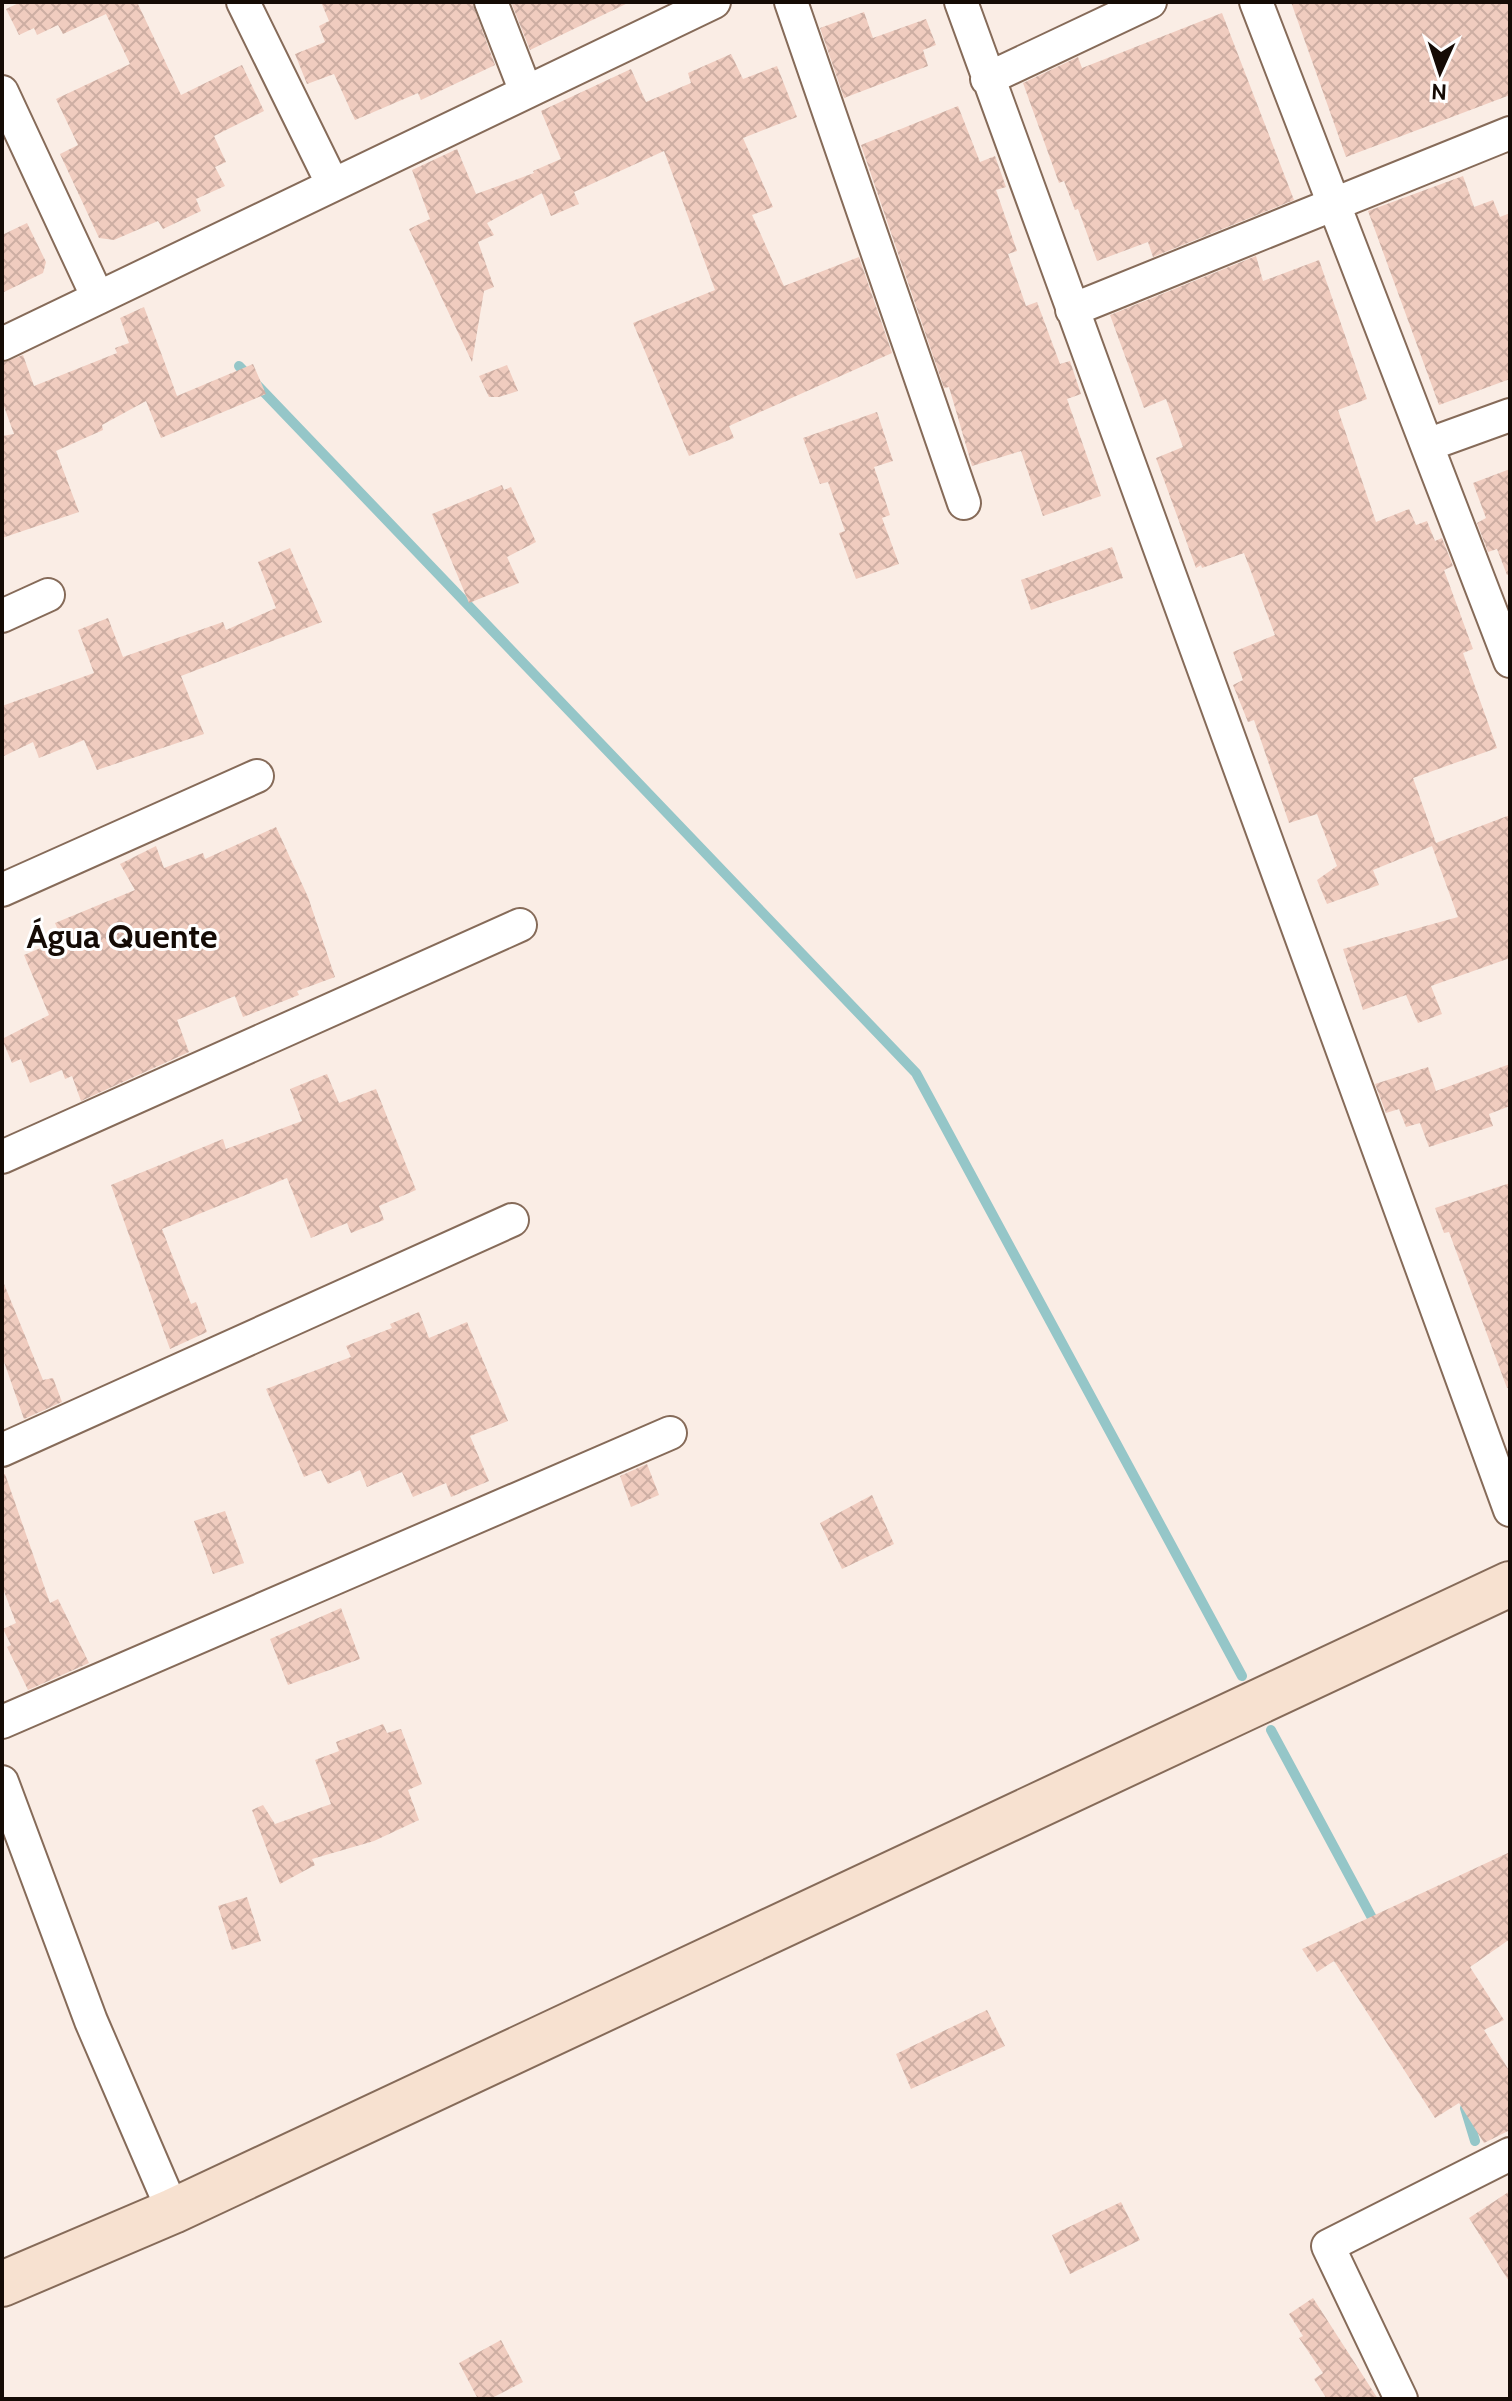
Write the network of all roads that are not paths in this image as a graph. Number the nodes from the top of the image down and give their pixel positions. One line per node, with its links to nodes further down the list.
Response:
1 (243, 2): 12 (street)
2 (491, 2): 10 (street)
3 (714, 2): 10 (street)
4 (791, 2): 19 (street)
5 (961, 2): 8 (street)
6 (1150, 2): 8 (street)
7 (1256, 2): 13 (street)
8 (987, 79): 15 (street)
9 (2, 92): 14 (street)
10 (526, 92): 12 (street)
11 (1510, 133): 13 (street)
12 (333, 185): 14 (street)
13 (1334, 204): 15 (street); 18 (street)
14 (98, 298): 16 (street)
15 (1072, 310): 30 (street)
16 (2, 344)
17 (1510, 415): 18 (street)
18 (1427, 445): 22 (street)
19 (964, 503)
20 (48, 595): 21 (street)
21 (2, 616)
22 (1510, 661)
23 (257, 776): 24 (street)
24 (2, 890)
25 (520, 925): 26 (street)
26 (2, 1157)
27 (512, 1220): 29 (street)
28 (670, 1433): 32 (street)
29 (2, 1450)
30 (1510, 1510)
31 (1510, 1584): 35 (main road)
32 (2, 1722)
33 (2, 1782): 35 (street)
34 (1510, 2154): 37 (street)
35 (173, 2211): 36 (main road)
36 (2, 2284)
37 (1401, 2399)

